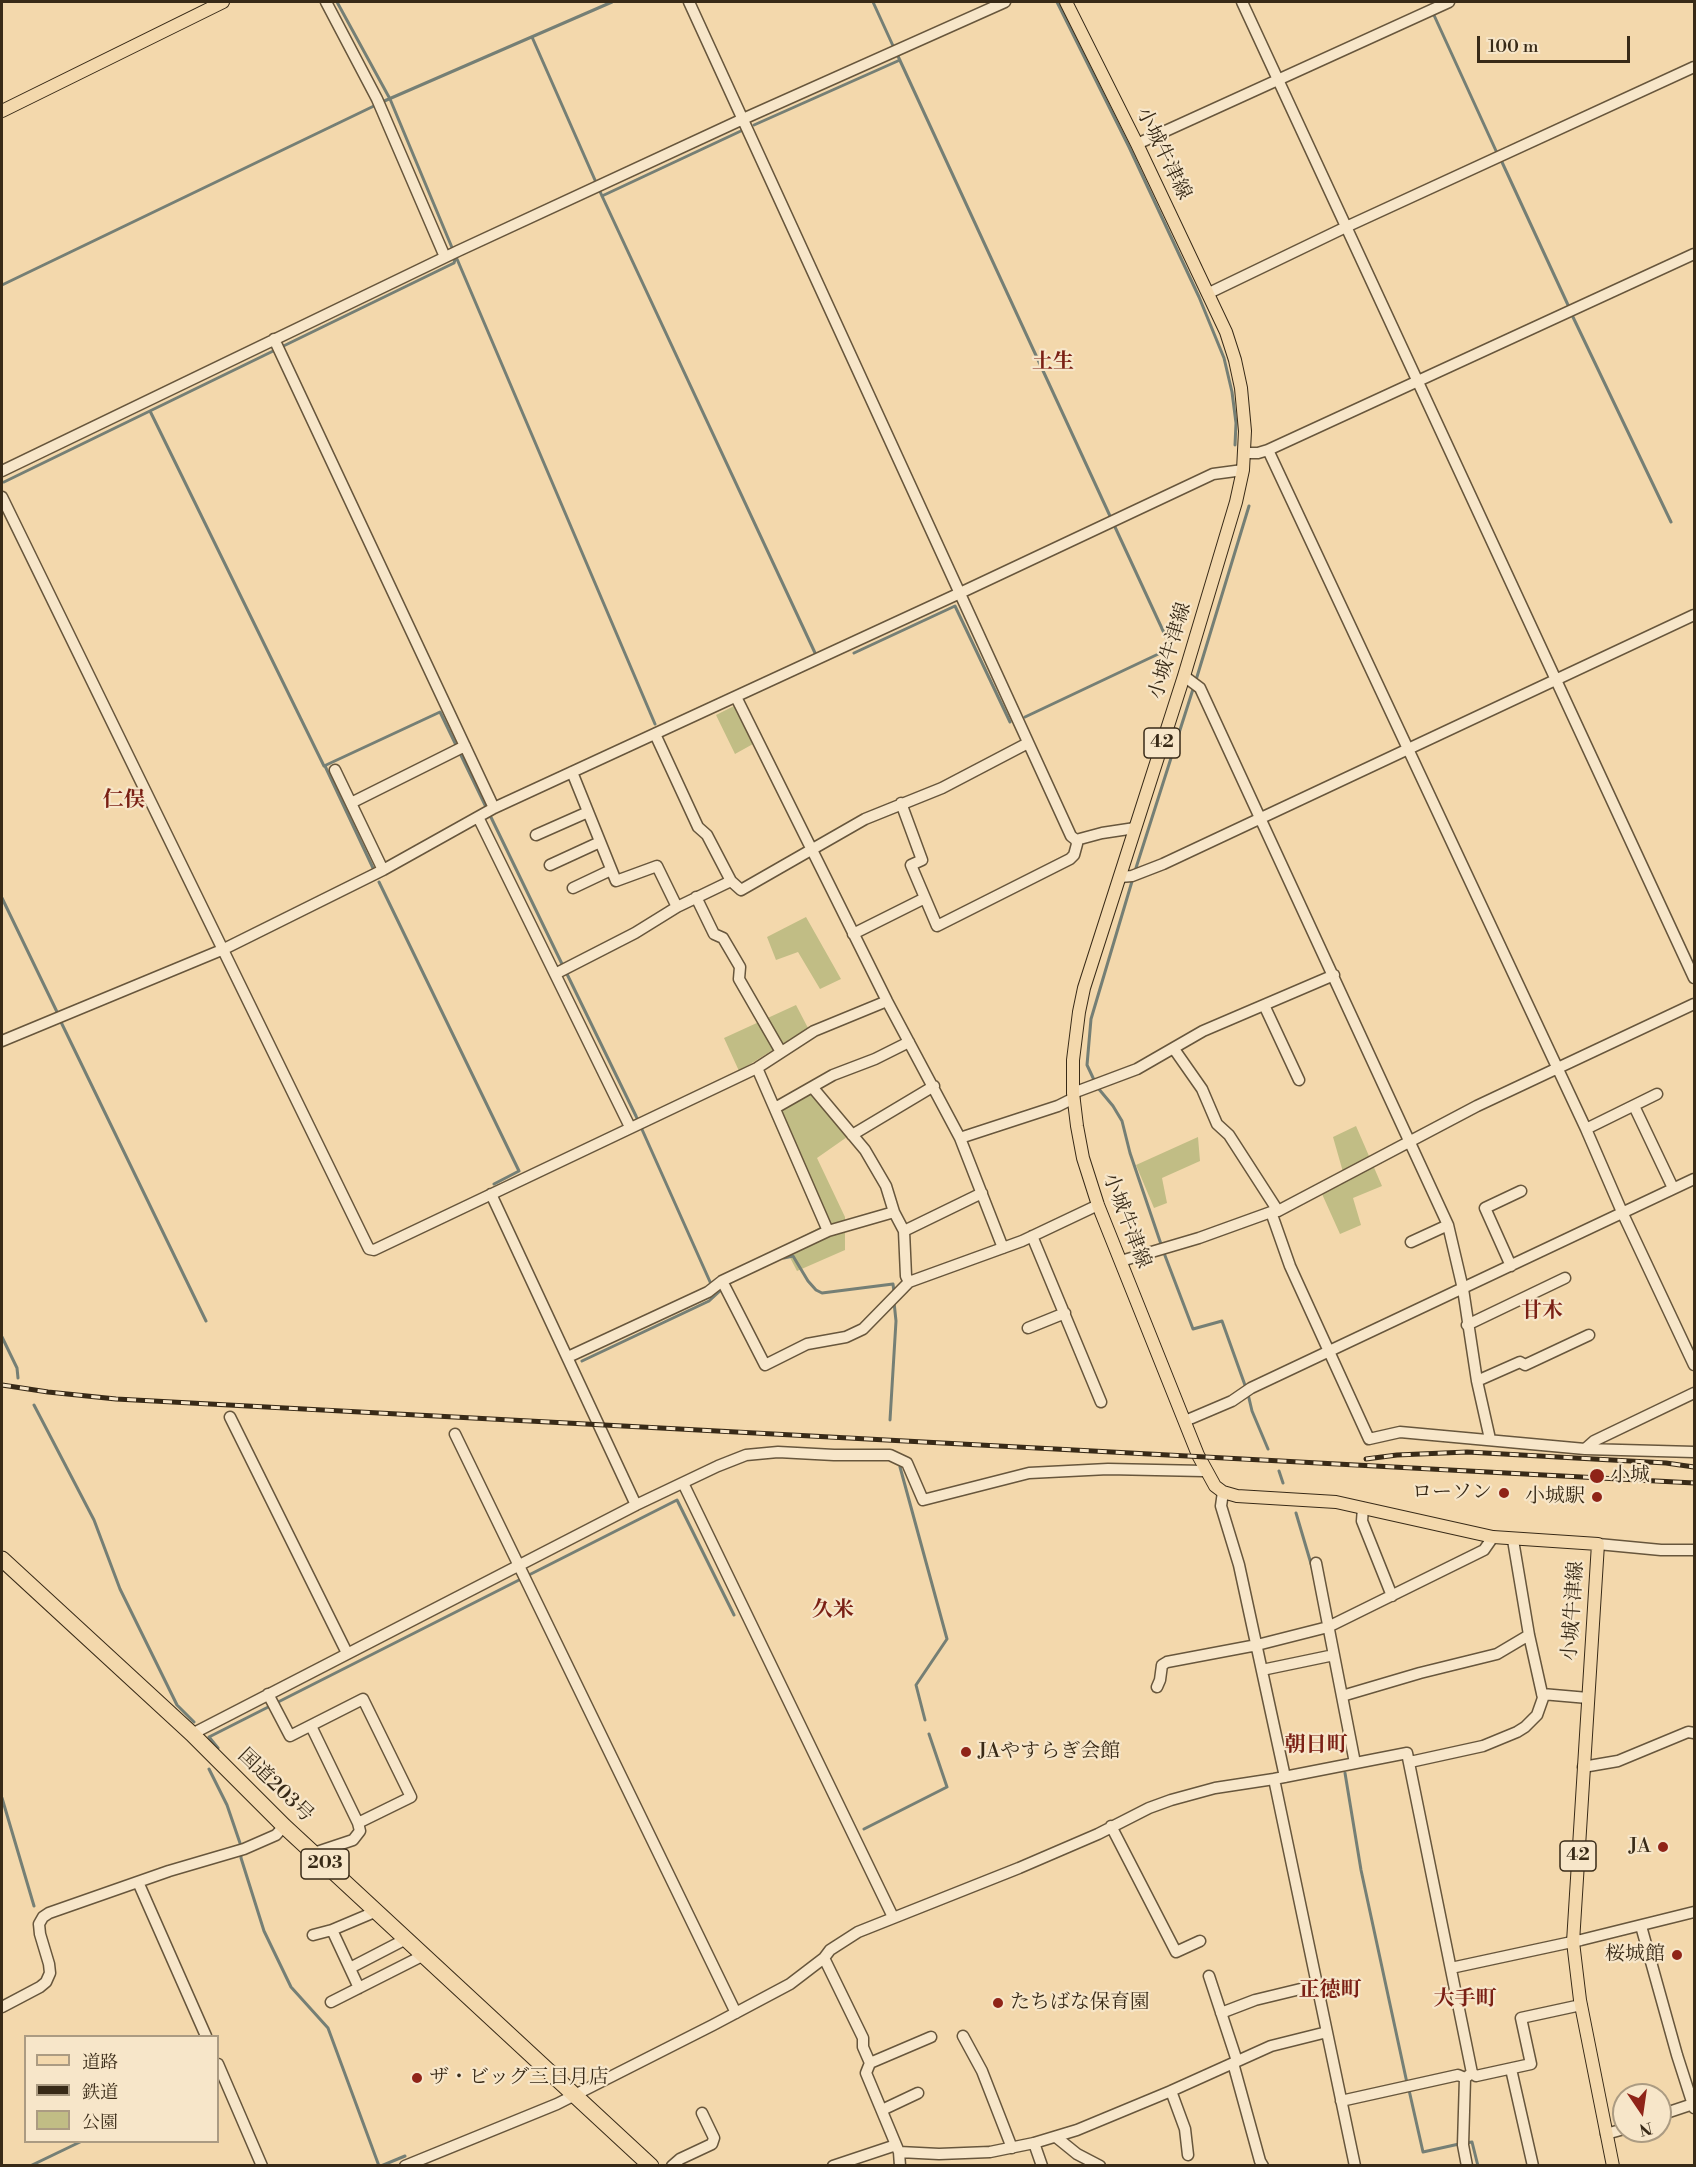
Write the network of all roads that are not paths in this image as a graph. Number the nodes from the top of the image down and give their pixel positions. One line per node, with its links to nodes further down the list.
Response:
1 (223, 2): 10 (main road)
2 (326, 2): 15 (street)
3 (689, 2): 11 (street)
4 (1005, 2): 11 (street)
5 (1066, 2): 12 (main road, 小城牛津線 / 42)
6 (1242, 2): 9 (street)
7 (1449, 2): 9 (street)
8 (1695, 67): 13 (street)
9 (1278, 79): 12 (street); 13 (street)
10 (2, 111)
11 (743, 119): 15 (street); 24 (street)
12 (1137, 144): 16 (main road, 小城牛津線 / 42)
13 (1346, 227): 16 (street); 18 (street)
14 (1695, 254): 18 (street)
15 (445, 257): 17 (street)
16 (1209, 293): 20 (main road, 小城牛津線 / 42)
17 (274, 339): 22 (street); 31 (street)
18 (1417, 381): 19 (street); 26 (street)
19 (1268, 450): 20 (street); 32 (street)
20 (1244, 453): 21 (main road, 小城牛津線 / 42)
21 (1243, 470): 24 (street); 27 (main road, 小城牛津線 / 42)
22 (2, 471)
23 (2, 497): 56 (street)
24 (960, 593): 28 (street); 30 (street)
25 (1695, 615): 26 (street)
26 (1556, 679): 32 (street); 59 (street)
27 (1190, 680): 40 (street); 41 (main road, 小城牛津線 / 42)
28 (736, 696): 29 (street); 45 (street)
29 (656, 734): 34 (street); 50 (street)
30 (1028, 743): 36 (street); 43 (street)
31 (465, 746): 35 (street); 37 (street)
32 (1407, 749): 40 (street); 68 (street)
33 (335, 770): 35 (street)
34 (572, 772): 37 (street); 38 (street)
35 (351, 803): 47 (street)
36 (901, 803): 45 (street); 53 (street)
37 (494, 808): 39 (street)
38 (588, 812): 42 (street); 44 (street)
39 (478, 817): 47 (street); 57 (street)
40 (1260, 818): 49 (street); 58 (street)
41 (1135, 828): 43 (street); 49 (main road, 小城牛津線 / 42)
42 (536, 835)
43 (1076, 840): 53 (street)
44 (600, 842): 46 (street); 48 (street)
45 (811, 849): 50 (street); 55 (street)
46 (550, 865)
47 (383, 870): 56 (street)
48 (611, 870): 51 (street); 54 (street)
49 (1130, 876): 73 (main road, 小城牛津線 / 42)
50 (731, 881): 52 (street)
51 (573, 888)
52 (696, 897): 54 (street); 66 (street)
53 (925, 898): 55 (street)
54 (677, 907): 57 (street)
55 (853, 933): 60 (street)
56 (224, 949): 63 (street); 85 (street)
57 (555, 974): 76 (street)
58 (1334, 975): 62 (street); 80 (street)
59 (1695, 978)
60 (886, 1001): 64 (street); 66 (street)
61 (1695, 1004): 68 (street)
62 (1264, 1005): 65 (street); 69 (street)
63 (2, 1041)
64 (909, 1042): 70 (street); 71 (street)
65 (1174, 1049): 73 (street); 88 (street)
66 (781, 1053): 67 (street)
67 (757, 1068): 75 (street); 76 (street)
68 (1557, 1068): 77 (street); 80 (street)
69 (1299, 1080)
70 (934, 1086): 78 (street); 79 (street)
71 (813, 1088): 75 (street); 78 (street)
72 (1657, 1094): 74 (street)
73 (1074, 1096): 79 (street); 86 (main road, 小城牛津線 / 42)
74 (1634, 1106): 77 (street); 82 (street)
75 (775, 1108): 91 (street)
76 (630, 1127): 85 (street)
77 (1586, 1129): 89 (street)
78 (852, 1135): 87 (street)
79 (960, 1138): 84 (street)
80 (1410, 1140): 88 (street); 90 (street)
81 (1695, 1179): 82 (street)
82 (1674, 1188): 89 (street)
83 (1521, 1191): 97 (street)
84 (982, 1192): 92 (street); 95 (street)
85 (491, 1194): 107 (street)
86 (1098, 1205): 93 (street); 96 (main road, 小城牛津線 / 42)
87 (894, 1212): 91 (street); 92 (street)
88 (1275, 1212): 96 (street); 106 (street)
89 (1622, 1212): 97 (street); 108 (street)
90 (1448, 1225): 94 (street); 101 (street)
91 (828, 1231): 100 (street)
92 (904, 1231): 99 (street)
93 (1032, 1236): 95 (street); 102 (street)
94 (1411, 1242)
95 (1003, 1248): 99 (street)
96 (1121, 1262): 113 (main road, 小城牛津線 / 42)
97 (1510, 1266): 101 (street)
98 (1565, 1278): 103 (street)
99 (909, 1282): 100 (street)
100 (724, 1286): 107 (street)
101 (1463, 1289): 103 (street); 106 (street)
102 (1065, 1313): 104 (street); 111 (street)
103 (1467, 1325): 109 (street)
104 (1028, 1328)
105 (1589, 1335): 109 (street)
106 (1328, 1352): 113 (street); 115 (street)
107 (568, 1357): 121 (street)
108 (1695, 1365)
109 (1477, 1381): 115 (street)
110 (1695, 1393): 116 (street)
111 (1101, 1402)
112 (230, 1417): 134 (street)
113 (1185, 1421): 118 (main road, 小城牛津線 / 42)
114 (455, 1434): 129 (street)
115 (1490, 1439): 116 (street)
116 (1585, 1449): 117 (street)
117 (1695, 1452)
118 (1204, 1471): 119 (street); 120 (main road, 小城牛津線 / 42)
119 (683, 1483): 121 (street); 156 (street)
120 (1223, 1492): 122 (main road, 小城牛津線); 133 (street)
121 (636, 1505): 129 (street)
122 (1363, 1508): 123 (main road, 小城牛津線); 130 (street)
123 (1493, 1537): 124 (main road, 小城牛津線); 130 (street)
124 (1514, 1540): 125 (main road, 小城牛津線); 132 (street)
125 (1598, 1544): 126 (street); 141 (main road, 小城牛津線 / 42)
126 (1695, 1550)
127 (2, 1559): 143 (highway, 国道203号 / 203)
128 (1316, 1563): 131 (street)
129 (518, 1565): 134 (street); 173 (street)
130 (1392, 1596): 131 (street)
131 (1325, 1628): 133 (street); 135 (street)
132 (1529, 1635): 139 (street); 140 (street)
133 (1257, 1645): 136 (street); 137 (street)
134 (346, 1653): 138 (street)
135 (1334, 1655): 136 (street); 140 (street)
136 (1262, 1670): 148 (street)
137 (1157, 1687)
138 (268, 1694): 142 (street); 143 (street)
139 (1542, 1694): 141 (street); 145 (street)
140 (1342, 1696): 146 (street)
141 (1588, 1698): 147 (main road, 小城牛津線 / 42)
142 (311, 1726): 149 (street); 149 (street)
143 (192, 1734): 150 (highway, 国道203号 / 203)
144 (1694, 1736): 147 (street)
145 (1410, 1762): 146 (street); 166 (street)
146 (1355, 1763): 148 (street)
147 (1583, 1767): 162 (main road, 小城牛津線 / 42)
148 (1279, 1778): 151 (street); 168 (street)
149 (358, 1823): 152 (street)
150 (284, 1826): 152 (highway, 国道203号 / 203); 153 (street)
151 (1111, 1826): 156 (street); 161 (street)
152 (314, 1853): 154 (highway, 国道203号 / 203)
153 (138, 1882): 172 (street); 176 (street)
154 (377, 1911): 158 (street); 160 (highway, 国道203号 / 203)
155 (1695, 1912): 157 (street)
156 (893, 1917): 164 (street)
157 (1641, 1926): 162 (street); 184 (street)
158 (332, 1930): 159 (street); 165 (street)
159 (313, 1935)
160 (406, 1939): 163 (highway, 国道203号 / 203); 165 (street)
161 (1200, 1941)
162 (1573, 1942): 166 (street); 171 (main road, 小城牛津線 / 42)
163 (424, 1955): 169 (street); 187 (highway, 国道203号 / 203)
164 (824, 1958): 173 (street); 180 (street)
165 (350, 1968): 169 (street)
166 (1450, 1968): 183 (street)
167 (1209, 1976): 174 (street)
168 (1317, 1986): 174 (street); 175 (street)
169 (359, 1988): 170 (street)
170 (331, 2002)
171 (1581, 2005): 182 (street); 194 (main road, 小城牛津線 / 42)
172 (2, 2007)
173 (736, 2013): 187 (street)
174 (1221, 2013): 179 (street)
175 (1327, 2032): 179 (street); 188 (street)
176 (205, 2035)
177 (963, 2036): 197 (street)
178 (932, 2037): 180 (street)
179 (1235, 2062): 185 (street); 208 (street)
180 (870, 2063): 190 (street)
181 (219, 2066): 201 (street)
182 (1511, 2069): 183 (street); 211 (street)
183 (1468, 2075): 188 (street); 210 (street)
184 (1689, 2075): 189 (street)
185 (1171, 2091): 195 (street); 199 (street)
186 (918, 2093): 190 (street)
187 (574, 2094): 200 (street); 202 (highway, 国道203号 / 203)
188 (1341, 2101): 209 (street)
189 (1694, 2106): 191 (street)
190 (882, 2110): 198 (street)
191 (1672, 2112)
192 (702, 2113): 203 (street)
193 (1612, 2132): 194 (street)
194 (1606, 2134): 212 (main road, 小城牛津線 / 42)
195 (1056, 2137): 196 (street); 207 (street)
196 (1034, 2143): 197 (street); 206 (street)
197 (1011, 2148): 198 (street)
198 (897, 2149): 204 (street); 205 (street)
199 (1188, 2155)
200 (412, 2164)
201 (262, 2166)
202 (651, 2166)
203 (672, 2166)
204 (833, 2166)
205 (900, 2166)
206 (1042, 2166)
207 (1101, 2166)
208 (1263, 2166)
209 (1355, 2166)
210 (1467, 2166)
211 (1533, 2166)
212 (1613, 2166)

